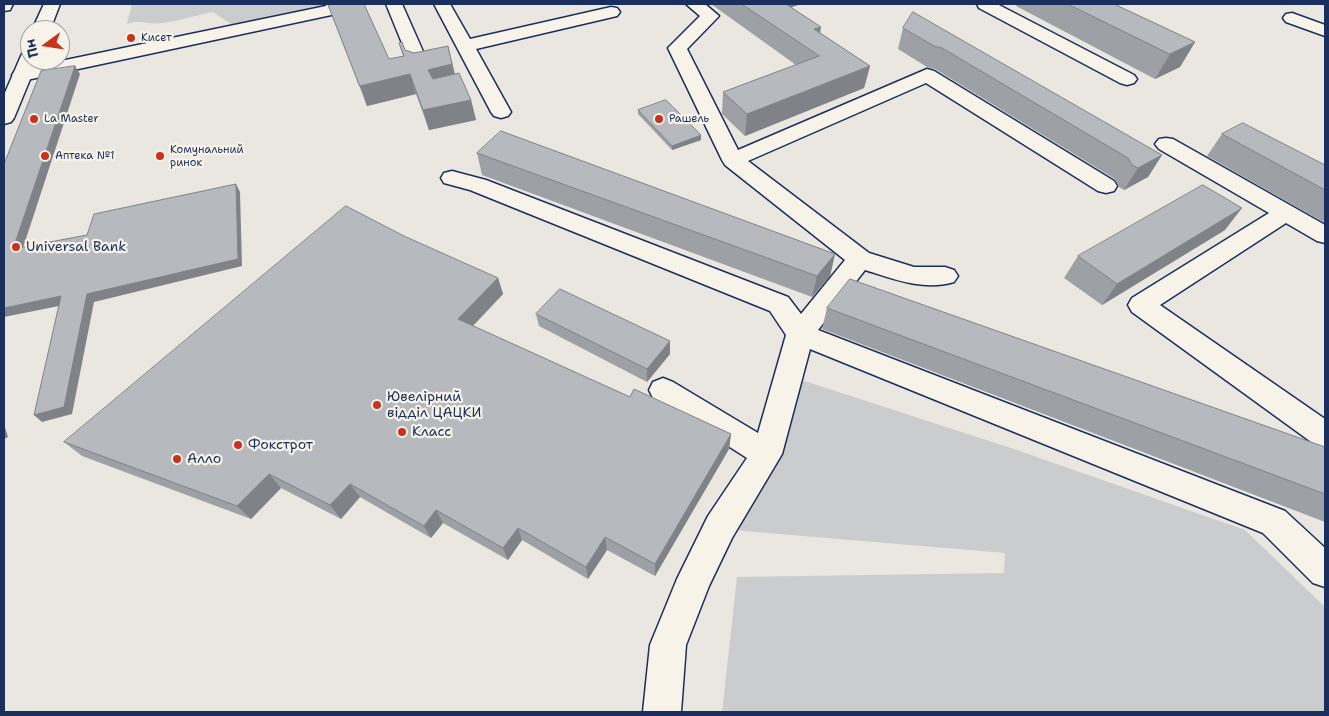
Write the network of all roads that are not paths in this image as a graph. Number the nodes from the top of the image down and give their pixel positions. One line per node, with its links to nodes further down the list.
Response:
1 (52, 4): 9 (main road)
2 (394, 4): 12 (main road)
3 (442, 4): 11 (main road)
4 (694, 4): 19 (main road)
5 (985, 4): 15 (main road)
6 (342, 6): 14 (main road)
7 (611, 12): 11 (main road)
8 (1292, 18): 10 (main road)
9 (45, 20)
10 (1325, 31)
11 (465, 46): 16 (main road)
12 (420, 65)
13 (24, 70): 14 (main road)
14 (22, 75): 17 (main road)
15 (1127, 79)
16 (500, 112)
17 (4, 118)
18 (1166, 144): 22 (main road)
19 (733, 160): 21 (main road); 24 (main road)
20 (452, 178): 26 (main road)
21 (1106, 186)
22 (1286, 213): 23 (main road); 28 (main road)
23 (1325, 235)
24 (860, 259): 25 (main road); 26 (main road)
25 (946, 276)
26 (800, 334): 29 (main road); 30 (main road)
27 (663, 390): 29 (main road)
28 (1325, 434)
29 (767, 454): 31 (main road)
30 (1325, 571)
31 (662, 712)

